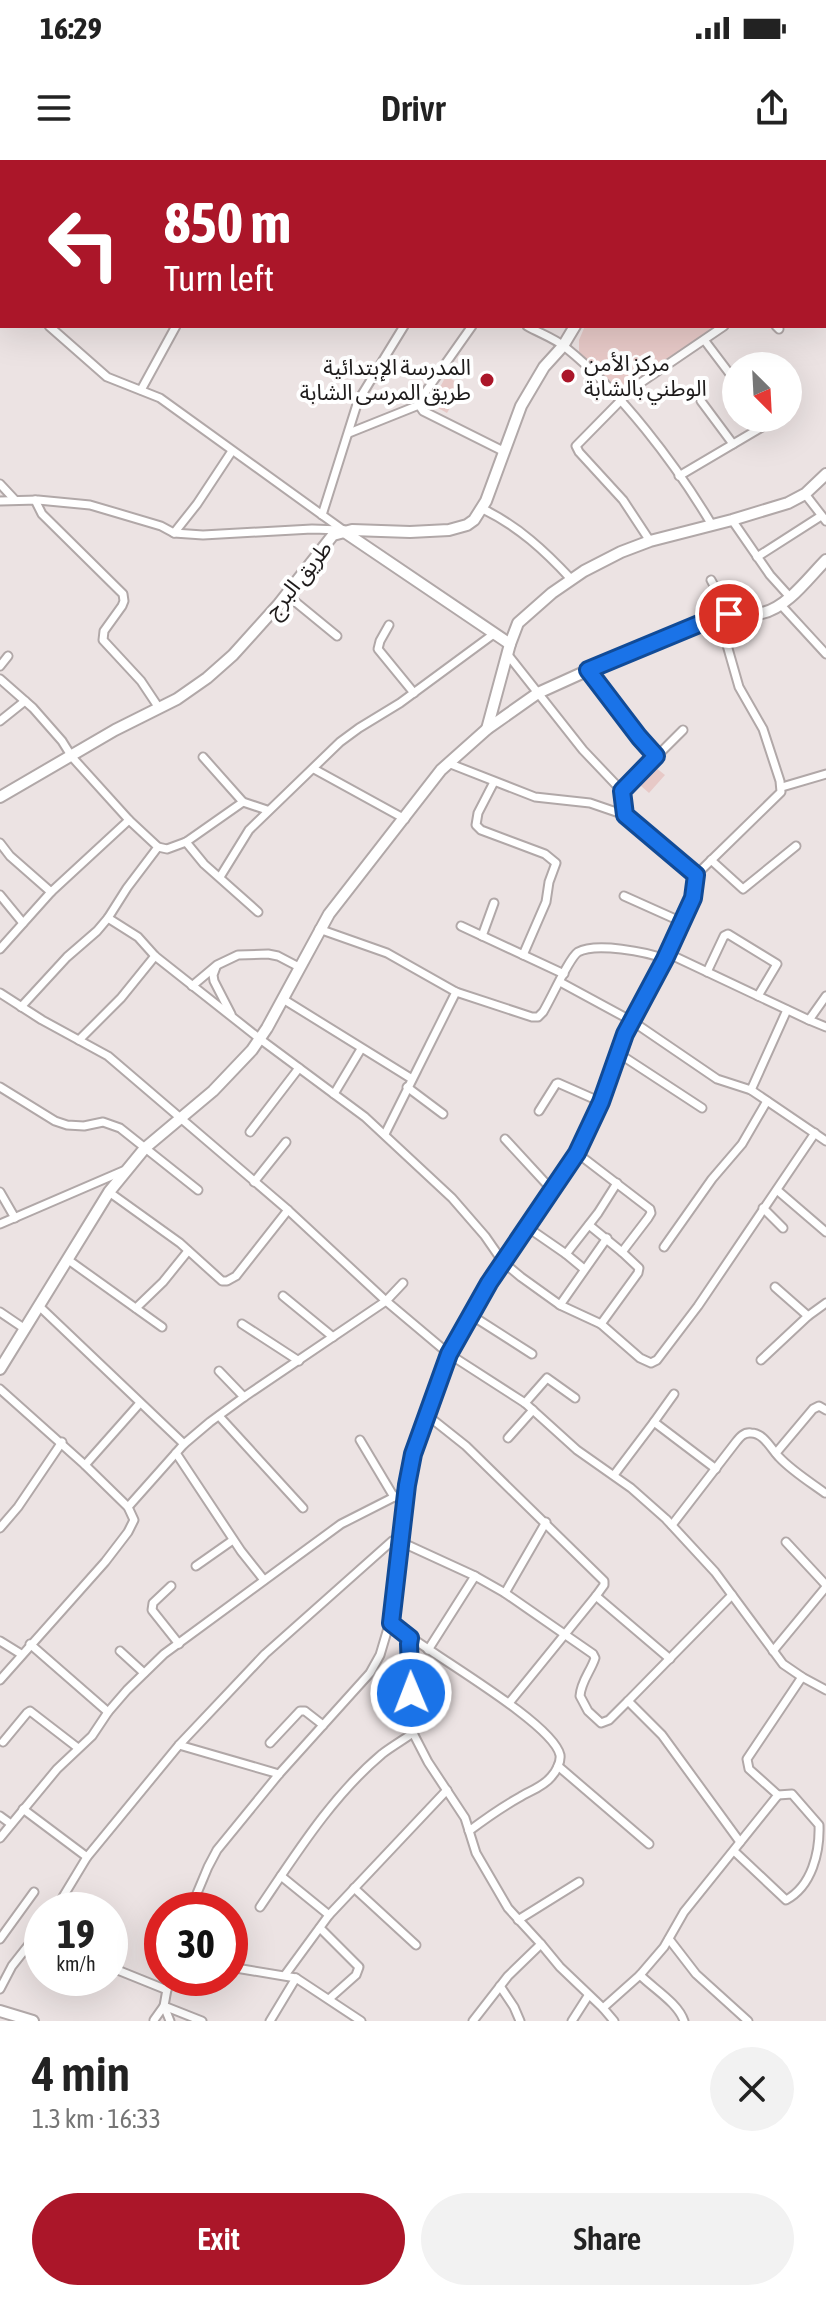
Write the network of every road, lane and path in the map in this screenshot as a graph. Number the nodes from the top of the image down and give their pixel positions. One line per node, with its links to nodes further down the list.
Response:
1 (51, 328): 11 (street)
2 (175, 328): 11 (street)
3 (403, 328): 16 (street)
4 (471, 328): 14 (street)
5 (531, 328): 9 (street)
6 (574, 328): 9 (street)
7 (721, 328): 8 (street)
8 (705, 341): 10 (street); 12 (street)
9 (563, 346): 12 (street); 19 (street)
10 (722, 363)
11 (141, 390): 18 (street)
12 (621, 400): 21 (street); 34 (street)
13 (701, 401): 17 (street)
14 (419, 405): 16 (street); 19 (street)
15 (753, 432): 17 (street)
16 (349, 433): 28 (street)
17 (733, 444): 21 (street)
18 (232, 451): 28 (street); 33 (street)
19 (503, 451): 27 (street)
20 (826, 474): 23 (street)
21 (679, 476): 31 (street)
22 (0, 484): 24 (street)
23 (805, 494): 29 (street); 30 (street)
24 (15, 500): 25 (street); 26 (street)
25 (35, 500): 33 (street); 56 (street)
26 (0, 501)
27 (483, 509): 32 (street, طريق البرج); 37 (street)
28 (322, 515): 32 (street)
29 (824, 518): 35 (street)
30 (732, 520): 31 (street); 35 (street)
31 (712, 525): 34 (street)
32 (343, 530): 33 (street); 39 (street, طريق البرج); 45 (street)
33 (174, 533)
34 (650, 541): 37 (street)
35 (757, 557): 40 (street)
36 (826, 560): 40 (street)
37 (571, 579): 47 (street)
38 (711, 580): 42 (street)
39 (287, 595): 46 (street); 56 (street, طريق البرج)
40 (789, 596): 41 (street)
41 (780, 604): 42 (street); 48 (street)
42 (729, 614): 43 (street)
43 (716, 617): 51 (street); 67 (street)
44 (389, 625): 53 (street)
45 (495, 633): 47 (street); 53 (street)
46 (337, 636)
47 (509, 650): 54 (street); 58 (street)
48 (826, 654)
49 (8, 656): 50 (street)
50 (0, 666)
51 (588, 670): 54 (street); 60 (street)
52 (0, 679): 55 (street)
53 (414, 693): 64 (street)
54 (538, 693): 58 (street); 68 (street)
55 (25, 701): 57 (street); 61 (street)
56 (159, 708): 61 (street, طريق البرج)
57 (0, 721)
58 (487, 729): 63 (street)
59 (683, 730): 60 (street)
60 (656, 756): 68 (street)
61 (72, 757): 69 (street, طريق البرج); 74 (street)
62 (203, 757): 70 (street)
63 (448, 763): 66 (street); 73 (street)
64 (314, 769): 71 (street); 73 (street)
65 (826, 774): 67 (street)
66 (494, 782): 72 (street); 96 (street)
67 (782, 787): 81 (street)
68 (622, 791): 72 (street)
69 (0, 797)
70 (243, 802): 71 (street); 75 (street)
71 (267, 810): 83 (street)
72 (625, 815): 82 (street)
73 (405, 819): 93 (street)
74 (129, 820): 78 (street); 84 (street)
75 (186, 842): 78 (street); 83 (street)
76 (0, 843): 79 (street)
77 (796, 846): 81 (street)
78 (158, 847): 89 (street)
79 (8, 853): 80 (street); 84 (street)
80 (0, 860)
81 (711, 860): 82 (street)
82 (696, 875): 90 (street)
83 (220, 877): 88 (street)
84 (51, 892): 91 (street)
85 (0, 895): 91 (street)
86 (624, 896): 90 (street)
87 (494, 903): 94 (street)
88 (258, 912)
89 (108, 918): 97 (street); 109 (street)
90 (682, 922): 98 (street)
91 (23, 923): 95 (street)
92 (461, 926): 94 (street)
93 (319, 929): 100 (street); 104 (street)
94 (482, 936): 96 (street)
95 (0, 949)
96 (523, 955): 102 (street)
97 (155, 956): 103 (street); 116 (street)
98 (666, 956): 101 (street); 102 (street); 113 (street)
99 (217, 965): 100 (street); 103 (street); 111 (street)
100 (299, 967): 108 (street)
101 (707, 972): 106 (street); 106 (street)
102 (562, 978): 104 (street); 113 (street)
103 (192, 986): 111 (street)
104 (456, 992): 120 (street)
105 (0, 993): 109 (street)
106 (758, 996): 110 (street)
107 (826, 996): 112 (street)
108 (283, 999): 115 (street); 117 (street)
109 (21, 1007): 116 (street)
110 (787, 1010): 112 (street); 123 (street)
111 (233, 1018): 115 (street)
112 (809, 1020): 114 (street)
113 (632, 1021): 118 (street); 123 (street)
114 (826, 1027)
115 (260, 1039): 119 (street); 130 (street)
116 (79, 1040): 130 (street)
117 (361, 1049): 120 (street); 124 (street)
118 (618, 1053): 126 (street); 127 (street)
119 (299, 1068): 124 (street); 131 (street)
120 (412, 1079): 122 (street)
121 (0, 1087): 137 (street)
122 (407, 1087): 129 (street); 133 (street)
123 (751, 1090): 125 (street)
124 (334, 1094): 133 (street)
125 (767, 1101): 132 (street); 156 (street)
126 (601, 1102): 128 (street); 138 (street)
127 (702, 1108)
128 (539, 1111)
129 (443, 1114)
130 (180, 1118): 137 (street); 140 (street)
131 (250, 1132)
132 (815, 1133): 135 (street); 143 (street)
133 (385, 1134): 161 (street)
134 (505, 1139): 144 (street)
135 (826, 1141)
136 (286, 1142): 140 (street)
137 (145, 1148): 139 (street); 142 (street)
138 (577, 1153): 141 (street); 144 (street)
139 (126, 1170): 146 (street); 149 (street)
140 (254, 1182): 148 (street)
141 (617, 1183): 151 (street); 158 (street)
142 (198, 1190)
143 (777, 1190): 147 (street); 154 (street)
144 (553, 1191): 152 (street)
145 (0, 1192): 149 (street)
146 (109, 1192): 157 (street); 160 (street)
147 (763, 1208): 153 (street); 175 (street)
148 (288, 1210): 157 (street); 166 (street)
149 (15, 1218): 150 (street)
150 (0, 1224)
151 (589, 1225): 155 (street); 159 (street)
152 (527, 1227): 159 (street); 161 (street)
153 (783, 1228)
154 (826, 1232)
155 (607, 1238): 158 (street); 162 (street)
156 (664, 1247)
157 (188, 1251): 170 (street)
158 (622, 1252): 175 (street)
159 (566, 1254): 162 (street)
160 (67, 1259): 169 (street); 170 (street)
161 (503, 1262): 168 (street); 172 (street)
162 (584, 1269): 168 (street)
163 (403, 1283): 166 (street)
164 (775, 1287): 173 (street)
165 (283, 1296): 178 (street)
166 (386, 1301): 178 (street); 179 (street)
167 (826, 1303): 173 (street)
168 (560, 1305): 175 (street)
169 (39, 1306): 177 (street); 189 (street)
170 (136, 1308): 176 (street)
171 (0, 1312): 177 (street)
172 (471, 1315): 179 (street); 180 (street)
173 (808, 1316): 181 (street)
174 (242, 1324): 182 (street)
175 (601, 1324)
176 (162, 1327)
177 (25, 1329): 183 (street)
178 (333, 1337): 182 (street)
179 (449, 1354): 190 (street); 193 (street)
180 (532, 1354)
181 (761, 1360)
182 (299, 1361): 187 (street)
183 (0, 1369)
184 (219, 1371): 187 (street)
185 (0, 1389): 198 (street)
186 (674, 1394): 195 (street)
187 (244, 1397): 194 (street)
188 (575, 1398): 190 (street)
189 (140, 1403): 199 (street); 202 (street)
190 (525, 1403): 191 (street)
191 (533, 1410): 196 (street); 204 (street)
192 (826, 1410): 201 (street)
193 (427, 1415): 205 (street); 210 (street)
194 (219, 1416): 199 (street); 209 (street)
195 (654, 1422): 203 (street); 204 (street)
196 (508, 1438)
197 (360, 1440): 207 (street)
198 (62, 1442): 202 (street); 212 (street)
199 (184, 1444): 200 (street)
200 (176, 1453): 208 (street); 213 (street)
201 (776, 1453): 203 (street); 206 (street)
202 (85, 1465): 208 (street)
203 (716, 1469): 211 (street)
204 (614, 1475): 211 (street)
205 (406, 1491): 207 (street); 214 (street)
206 (826, 1492)
207 (394, 1497): 218 (street)
208 (128, 1507): 228 (street)
209 (303, 1508)
210 (546, 1522): 221 (street); 223 (street)
211 (672, 1525): 222 (street)
212 (0, 1528)
213 (233, 1540): 216 (street); 218 (street)
214 (401, 1542): 217 (street); 224 (street); 246 (street)
215 (786, 1542): 220 (street)
216 (196, 1566)
217 (475, 1576): 221 (street); 230 (street)
218 (264, 1580): 229 (street)
219 (171, 1586): 229 (street)
220 (826, 1586): 232 (street)
221 (505, 1593): 225 (street)
222 (732, 1595): 232 (street); 234 (street)
223 (596, 1596): 225 (street); 234 (street)
224 (391, 1623): 226 (street); 242 (street)
225 (564, 1634): 239 (street); 240 (street)
226 (410, 1638): 230 (street); 243 (street)
227 (0, 1641): 233 (street)
228 (30, 1644): 233 (street); 241 (street)
229 (179, 1644): 235 (street)
230 (428, 1650): 240 (street)
231 (120, 1651): 235 (street)
232 (773, 1651): 236 (street)
233 (21, 1654): 237 (street)
234 (670, 1659): 239 (street)
235 (144, 1673): 241 (street)
236 (802, 1677): 238 (street); 251 (street)
237 (0, 1680)
238 (826, 1690)
239 (628, 1701): 257 (street)
240 (509, 1703): 248 (street)
241 (108, 1712): 247 (street)
242 (323, 1725): 245 (street); 249 (street)
243 (413, 1733): 250 (street); 261 (street)
244 (3, 1742): 247 (street)
245 (270, 1743)
246 (179, 1745): 249 (street); 260 (street)
247 (78, 1748): 252 (street)
248 (558, 1766): 255 (street); 258 (street)
249 (279, 1774): 265 (street)
250 (447, 1790): 255 (street); 263 (street)
251 (778, 1795): 257 (street); 259 (street)
252 (23, 1809): 254 (street); 260 (street)
253 (0, 1816): 254 (street)
254 (11, 1824): 256 (street)
255 (469, 1831): 269 (street)
256 (0, 1838)
257 (740, 1842): 259 (street)
258 (649, 1844)
259 (734, 1851): 272 (street)
260 (87, 1857): 264 (street)
261 (281, 1876): 267 (street); 268 (street)
262 (579, 1882): 269 (street)
263 (354, 1888): 268 (street); 274 (street)
264 (66, 1892)
265 (198, 1892)
266 (24, 1906): 271 (street)
267 (260, 1907)
268 (329, 1915): 270 (street)
269 (518, 1920): 273 (street)
270 (320, 1928): 277 (street); 284 (street)
271 (0, 1939)
272 (669, 1939): 278 (street); 299 (street)
273 (541, 1944): 280 (street); 283 (street)
274 (416, 1945)
275 (24, 1951): 281 (street)
276 (248, 1970): 277 (street)
277 (285, 1975): 279 (street)
278 (640, 1975): 286 (street); 298 (street)
279 (296, 1978): 284 (street); 292 (street)
280 (500, 1986): 294 (street); 295 (street)
281 (0, 1989)
282 (166, 1996): 285 (street)
283 (588, 1996): 286 (street); 296 (street)
284 (329, 1999): 293 (street)
285 (164, 2006): 288 (street); 290 (street); 291 (street)
286 (603, 2008): 297 (street)
287 (0, 2011): 289 (street)
288 (154, 2020): 290 (street)
289 (33, 2021)
290 (169, 2021)
291 (202, 2021)
292 (270, 2021)
293 (361, 2021)
294 (473, 2021)
295 (520, 2021)
296 (572, 2021)
297 (614, 2021)
298 (684, 2021)
299 (748, 2021)

